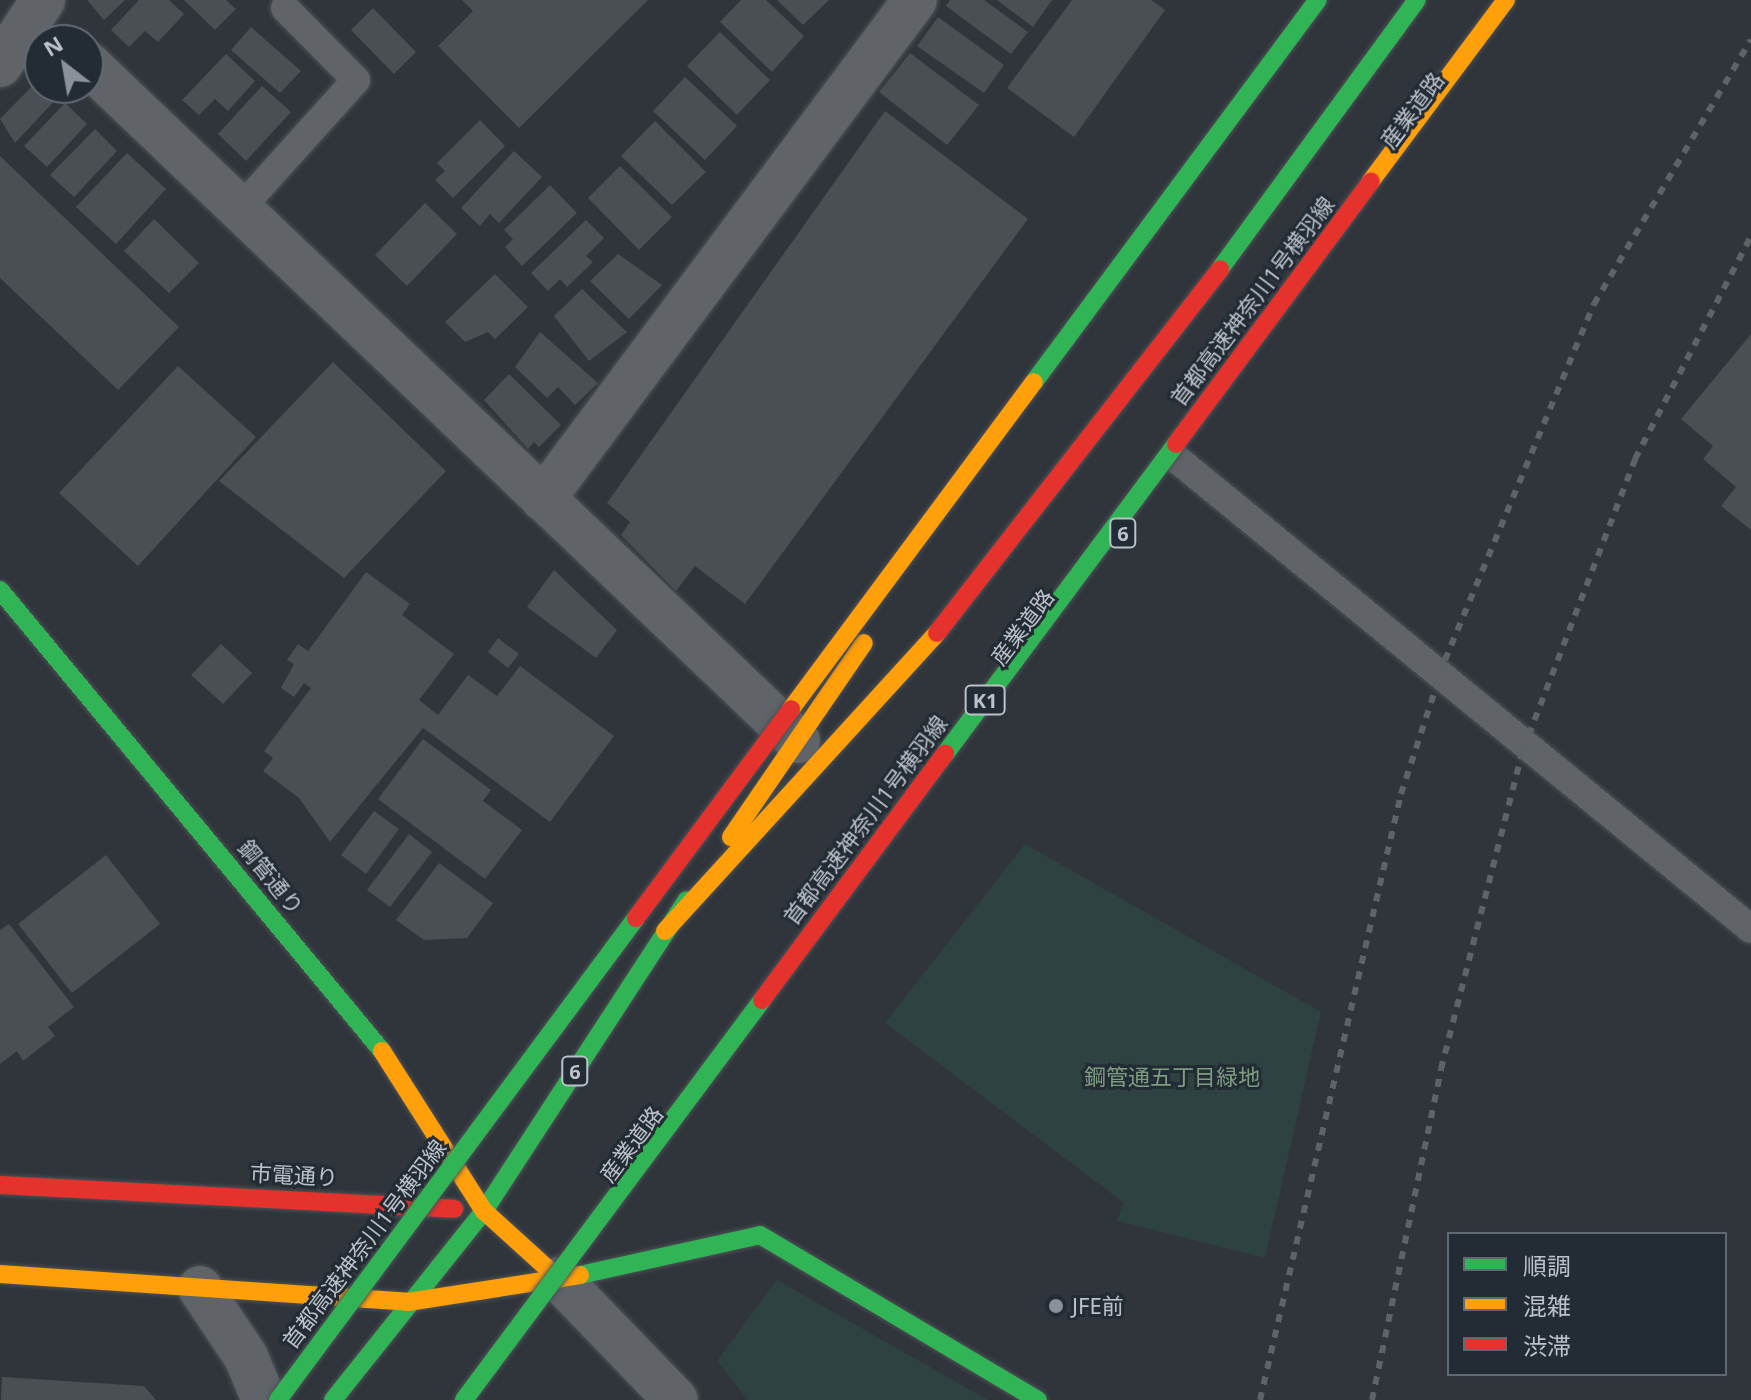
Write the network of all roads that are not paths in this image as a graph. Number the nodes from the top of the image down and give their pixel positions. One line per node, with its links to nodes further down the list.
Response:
1 (915, 0): 13 (street)
2 (1297, 0): 15 (main road, 6)
3 (1318, 0): 25 (main road, 首都高速神奈川1号横羽線, bridge)
4 (1417, 0): 17 (main road)
5 (1506, 0): 27 (main road, 首都高速神奈川1号横羽線 / K1, bridge)
6 (1525, 0): 12 (main road, 産業道路 / 6)
7 (285, 8): 11 (lane)
8 (46, 18): 9 (street)
9 (0, 65)
10 (104, 79): 11 (street)
11 (240, 209): 13 (street)
12 (1178, 460): 16 (lane); 21 (main road, 産業道路 / 6)
13 (543, 499): 15 (street)
14 (0, 590): 19 (main road, 鋼管通り)
15 (798, 741): 17 (main road, 6)
16 (1751, 929)
17 (665, 931): 19 (main road, 6)
18 (0, 1185): 19 (main road, 市電通り)
19 (484, 1211): 21 (main road); 23 (main road, 6)
20 (0, 1274): 22 (main road)
21 (559, 1279): 23 (main road); 28 (main road, 産業道路 / 6); 29 (street); 30 (main road)
22 (200, 1288): 23 (main road); 24 (street)
23 (408, 1302): 26 (main road, 6)
24 (264, 1400)
25 (278, 1400)
26 (333, 1400)
27 (464, 1400)
28 (472, 1400)
29 (676, 1400)
30 (1038, 1400)

